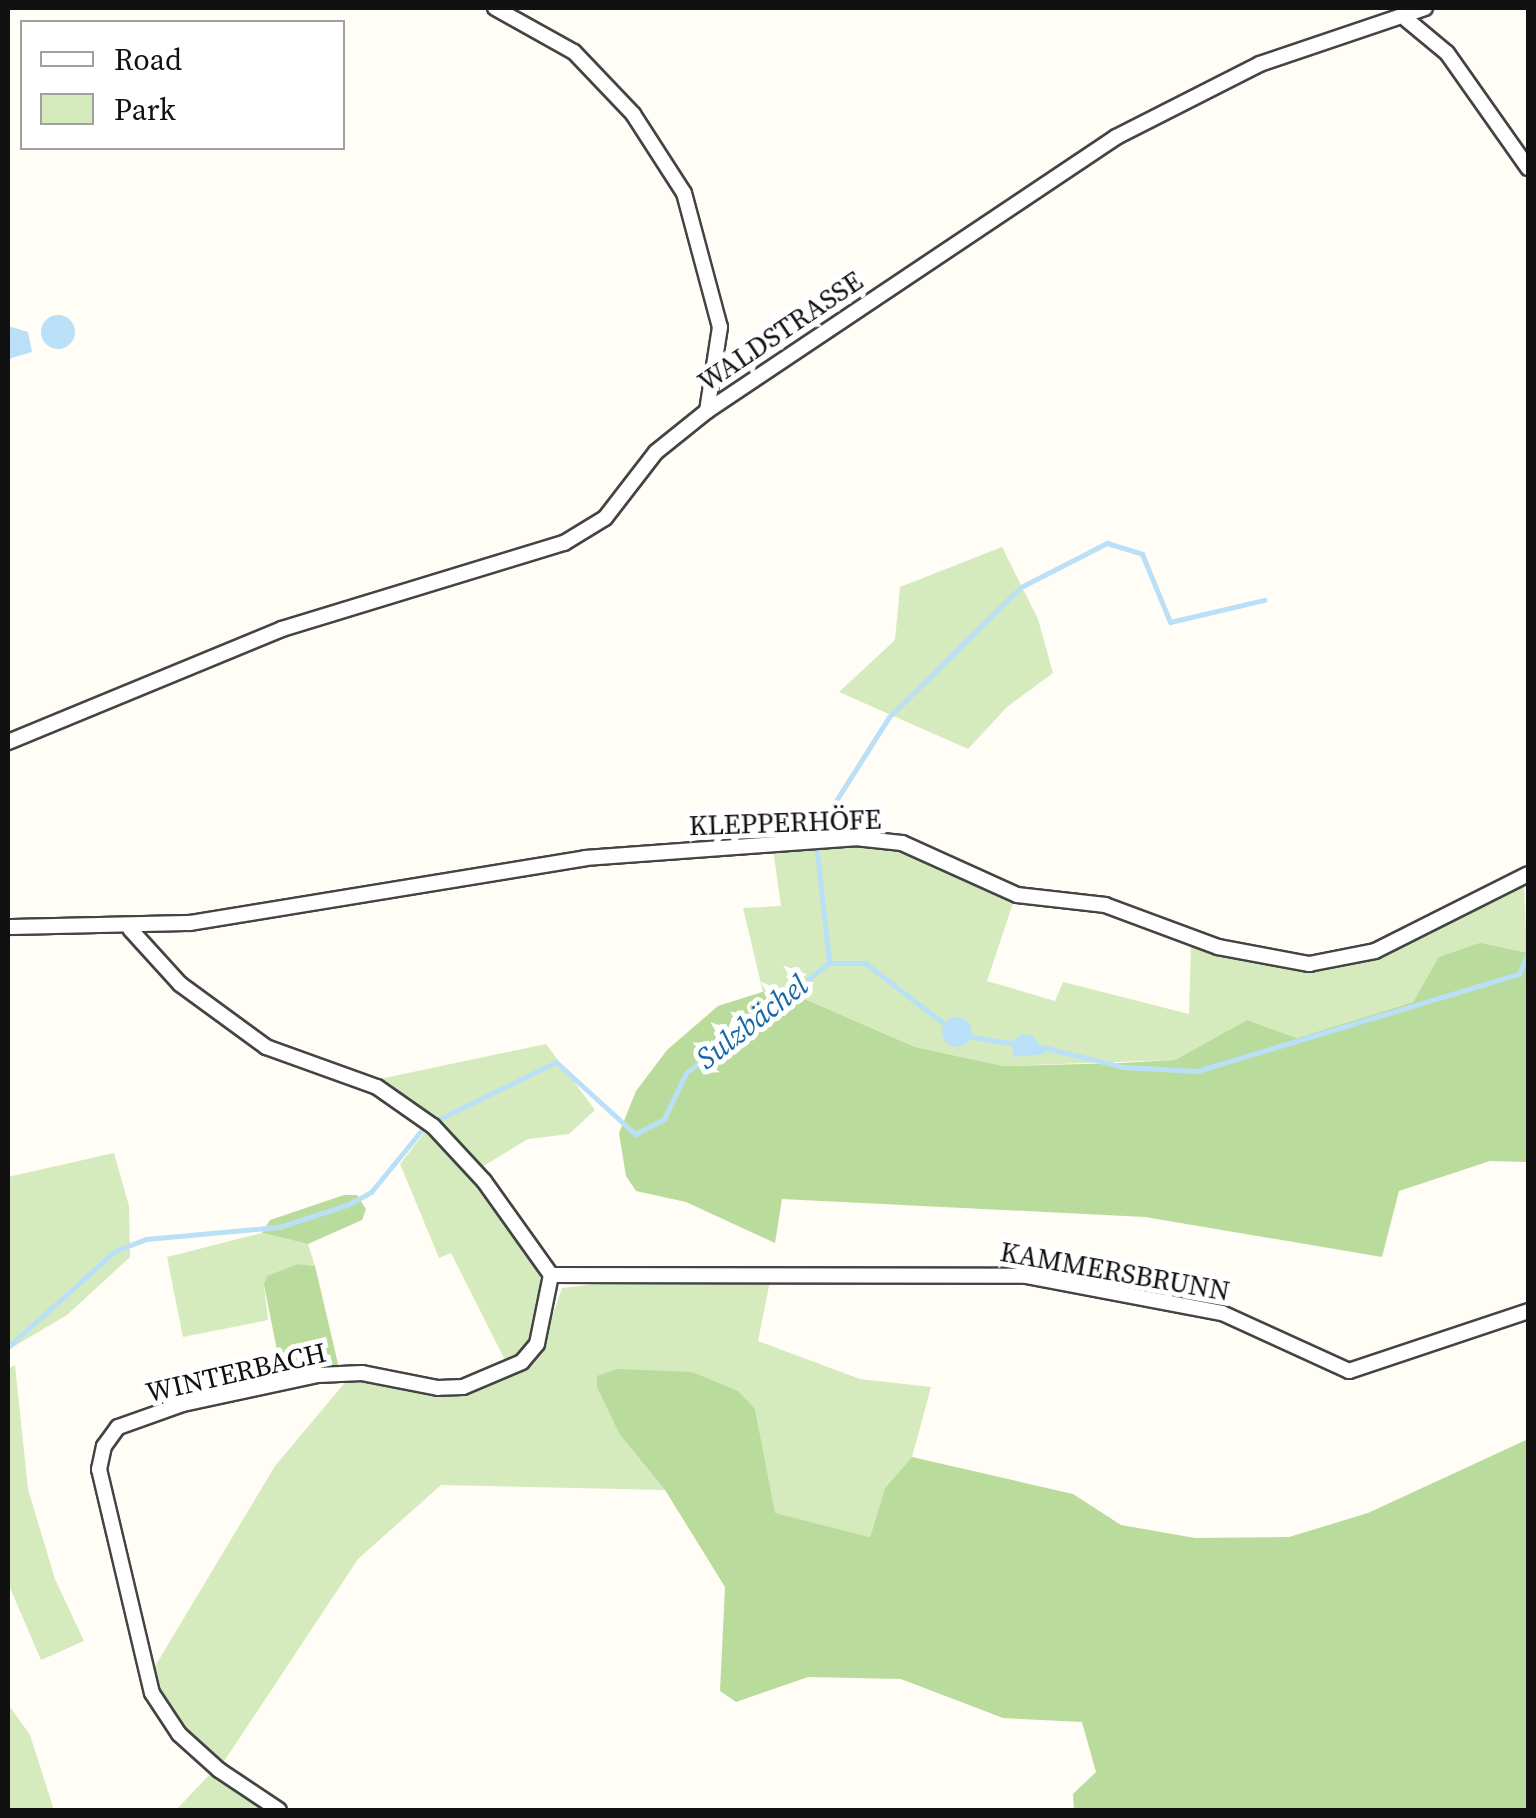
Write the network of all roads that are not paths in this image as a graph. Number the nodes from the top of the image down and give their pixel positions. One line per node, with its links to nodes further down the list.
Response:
1 (495, 8): 5 (street)
2 (1425, 8): 3 (street, WALDSTRASSE)
3 (1406, 19): 4 (street); 5 (street, WALDSTRASSE)
4 (1528, 168)
5 (707, 411): 6 (street, WALDSTRASSE)
6 (8, 742)
7 (1528, 874): 9 (street, KLEPPERHÖFE)
8 (8, 927): 9 (street, KLEPPERHÖFE)
9 (130, 929): 10 (street)
10 (551, 1275): 11 (street, KAMMERSBRUNN); 12 (street, WINTERBACH)
11 (1528, 1311)
12 (279, 1810)

